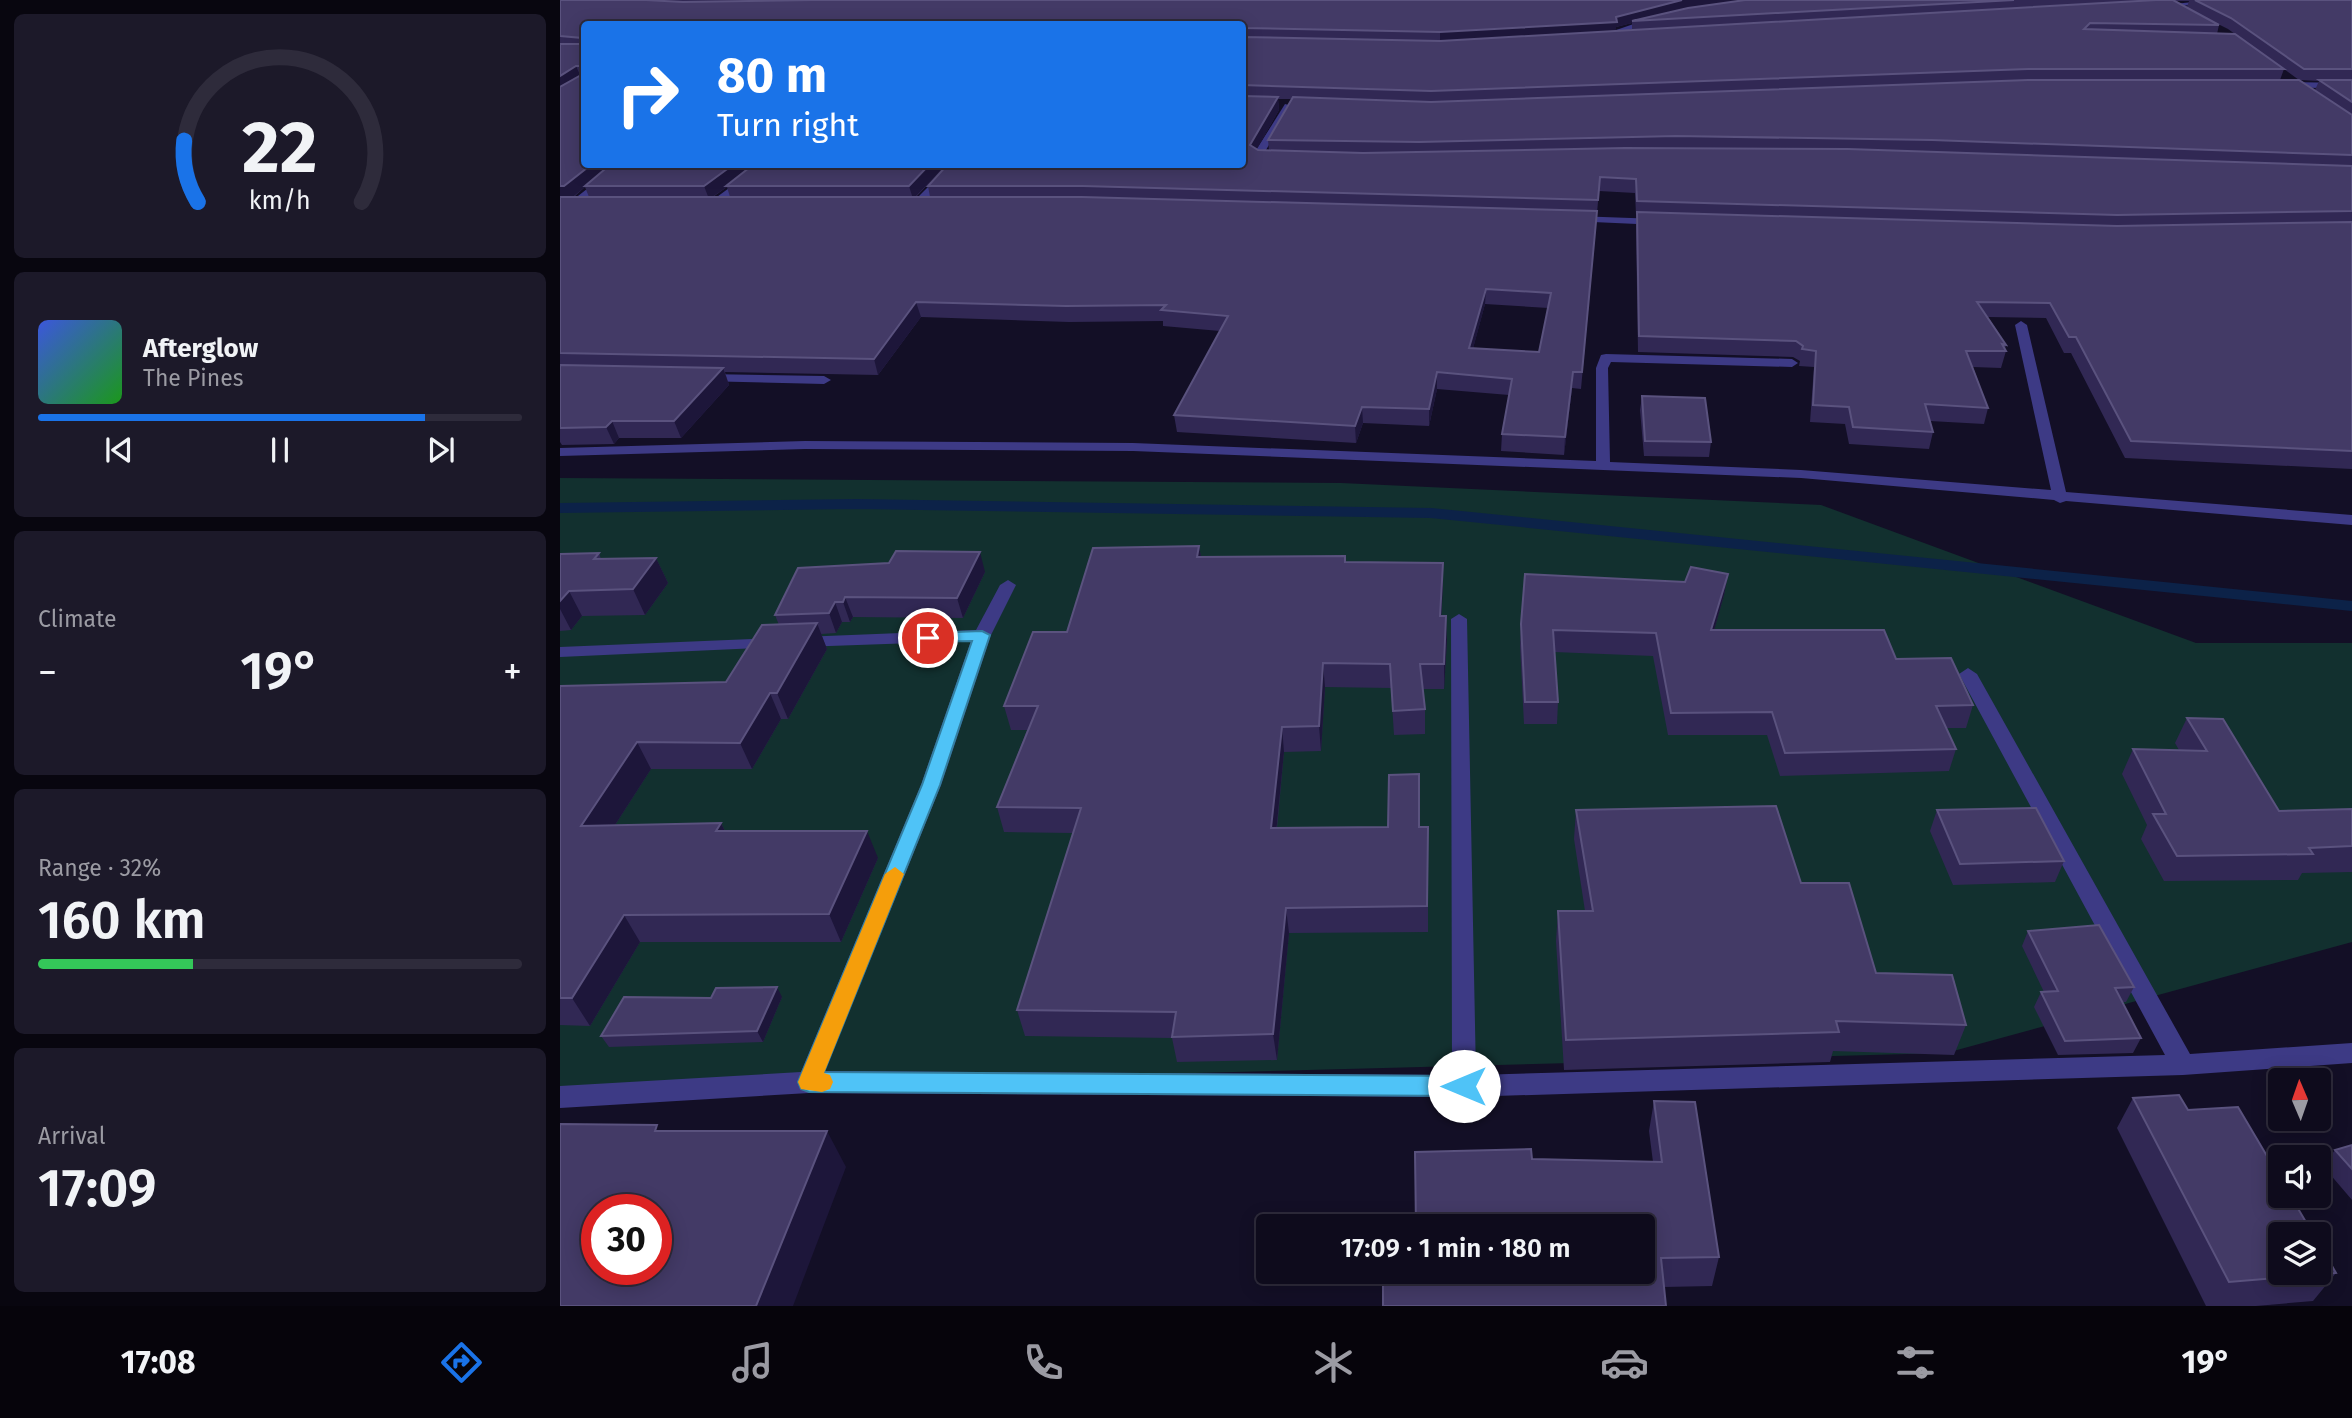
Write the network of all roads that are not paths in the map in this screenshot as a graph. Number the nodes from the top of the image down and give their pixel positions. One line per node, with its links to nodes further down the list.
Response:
1 (2158, 0): 3 (street)
2 (2243, 0): 3 (street)
3 (2170, 5): 4 (street); 5 (street)
4 (2144, 6)
5 (2191, 16)
6 (1662, 19): 8 (street)
7 (1639, 36): 8 (street)
8 (1597, 38): 9 (street)
9 (1586, 39)
10 (2285, 78): 12 (street)
11 (2269, 85): 12 (street)
12 (2296, 85): 13 (street); 14 (street)
13 (2352, 86)
14 (2307, 93)
15 (1301, 106): 16 (street)
16 (1280, 159)
17 (621, 168): 28 (street)
18 (764, 168): 25 (street)
19 (953, 168): 21 (street)
20 (905, 203): 21 (street)
21 (918, 203): 22 (street)
22 (932, 203)
23 (599, 204): 28 (street)
24 (702, 204): 25 (street)
25 (715, 204): 26 (street)
26 (742, 204)
27 (560, 205): 28 (street)
28 (573, 205)
29 (1561, 219): 30 (street)
30 (1670, 222)
31 (2021, 325): 37 (street)
32 (1792, 363): 36 (street)
33 (685, 377): 34 (street)
34 (824, 380)
35 (560, 452): 36 (street)
36 (1603, 466): 37 (street)
37 (2060, 498): 38 (street)
38 (2352, 520)
39 (1008, 585): 41 (street)
40 (1459, 619): 47 (street)
41 (982, 635): 42 (street); 46 (street)
42 (560, 652)
43 (1968, 674): 45 (street)
44 (2352, 1053): 45 (street)
45 (2183, 1065): 47 (street)
46 (809, 1082): 47 (street); 48 (street)
47 (1464, 1086)
48 (560, 1097)

